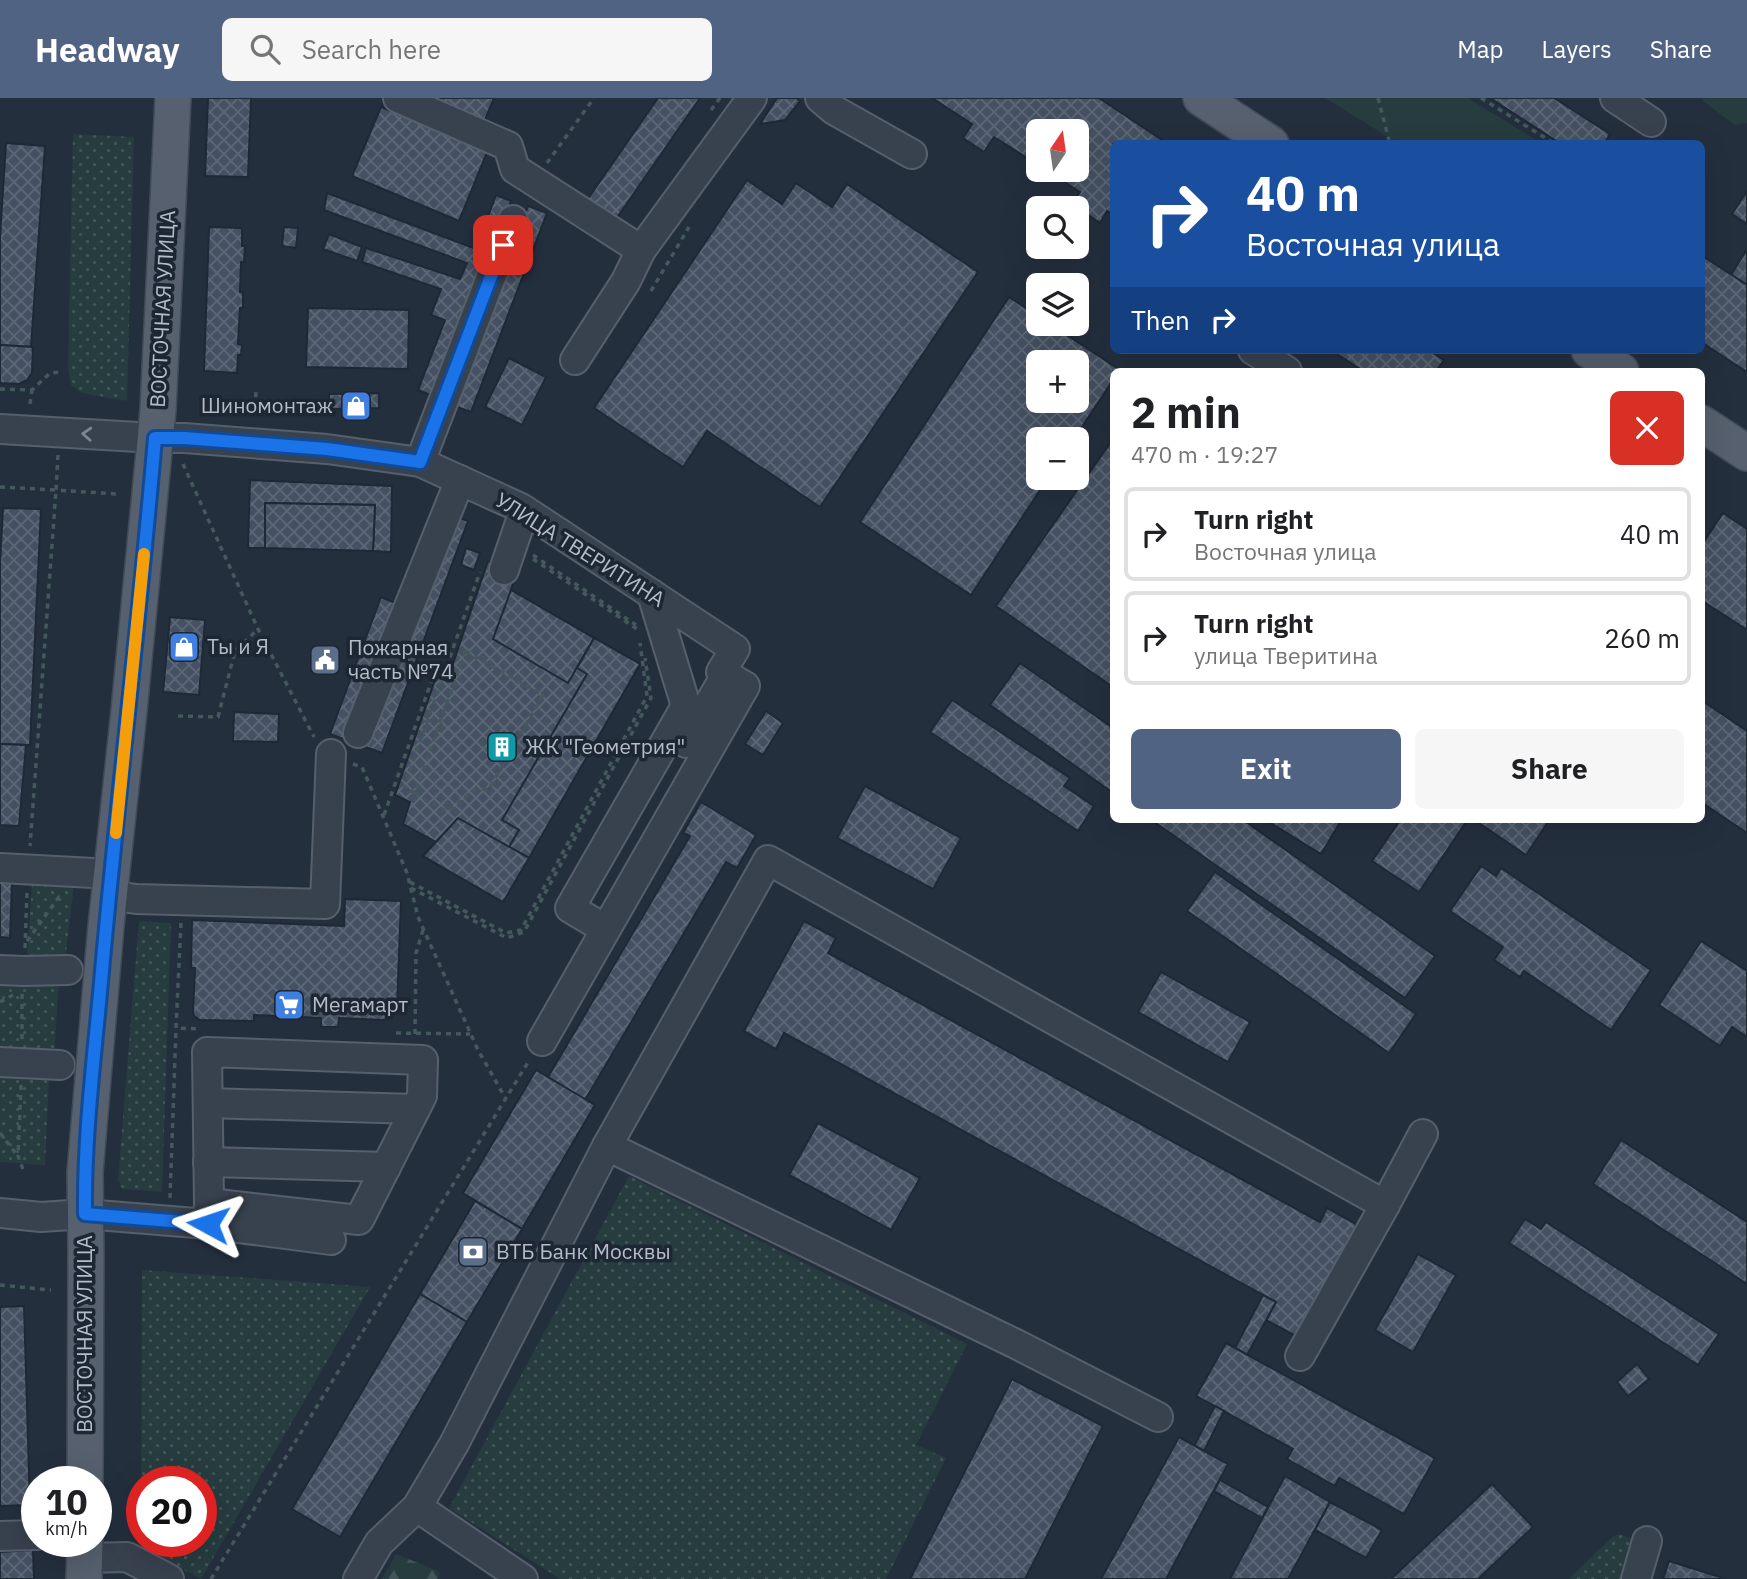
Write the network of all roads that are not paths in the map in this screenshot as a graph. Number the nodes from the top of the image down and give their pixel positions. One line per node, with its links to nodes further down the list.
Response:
1 (173, 98): 17 (main road, ВОСТОЧНАЯ УЛИЦА)
2 (398, 98): 11 (street)
3 (752, 98): 11 (street)
4 (820, 98): 9 (street)
5 (1201, 98): 8 (main road)
6 (1615, 98): 7 (street)
7 (1651, 122)
8 (1265, 140)
9 (912, 154)
10 (513, 220): 19 (street)
11 (641, 250): 13 (street)
12 (1259, 354): 14 (street)
13 (575, 360)
14 (1282, 368)
15 (1705, 426): 18 (main road)
16 (0, 429): 17 (street, УЛИЦА ТВЕРИТИНА, one-way to 16)
17 (155, 438): 19 (street, УЛИЦА ТВЕРИТИНА); 29 (main road, ВОСТОЧНАЯ УЛИЦА)
18 (1747, 453)
19 (420, 462): 20 (street, УЛИЦА ТВЕРИТИНА)
20 (460, 480): 21 (street, УЛИЦА ТВЕРИТИНА); 25 (street)
21 (524, 511): 22 (street); 23 (street, УЛИЦА ТВЕРИТИНА)
22 (502, 557)
23 (652, 594): 24 (street, УЛИЦА ТВЕРИТИНА); 27 (street)
24 (730, 662): 27 (street); 30 (street)
25 (358, 733)
26 (331, 754): 29 (street)
27 (649, 771): 30 (street)
28 (0, 867): 29 (street)
29 (110, 885): 45 (main road, ВОСТОЧНАЯ УЛИЦА)
30 (605, 929): 33 (street)
31 (68, 970): 32 (street)
32 (12, 971)
33 (542, 1041)
34 (0, 1062): 35 (street)
35 (60, 1065)
36 (208, 1103): 37 (street); 37 (street); 40 (street)
37 (415, 1109): 41 (street)
38 (1423, 1134): 42 (street)
39 (607, 1146): 42 (street); 48 (street); 50 (street)
40 (208, 1162): 41 (street); 44 (street)
41 (386, 1167): 44 (street)
42 (1385, 1205): 47 (street)
43 (0, 1213): 45 (street)
44 (209, 1213): 45 (street); 46 (street)
45 (85, 1214): 49 (main road, ВОСТОЧНАЯ УЛИЦА)
46 (331, 1240)
47 (1300, 1356)
48 (1158, 1417)
49 (85, 1466)
50 (417, 1507): 56 (street); 57 (street)
51 (21, 1535): 52 (street)
52 (0, 1536)
53 (1647, 1541): 58 (street)
54 (85, 1560): 55 (street)
55 (169, 1579)
56 (358, 1579)
57 (523, 1579)
58 (1636, 1579)

